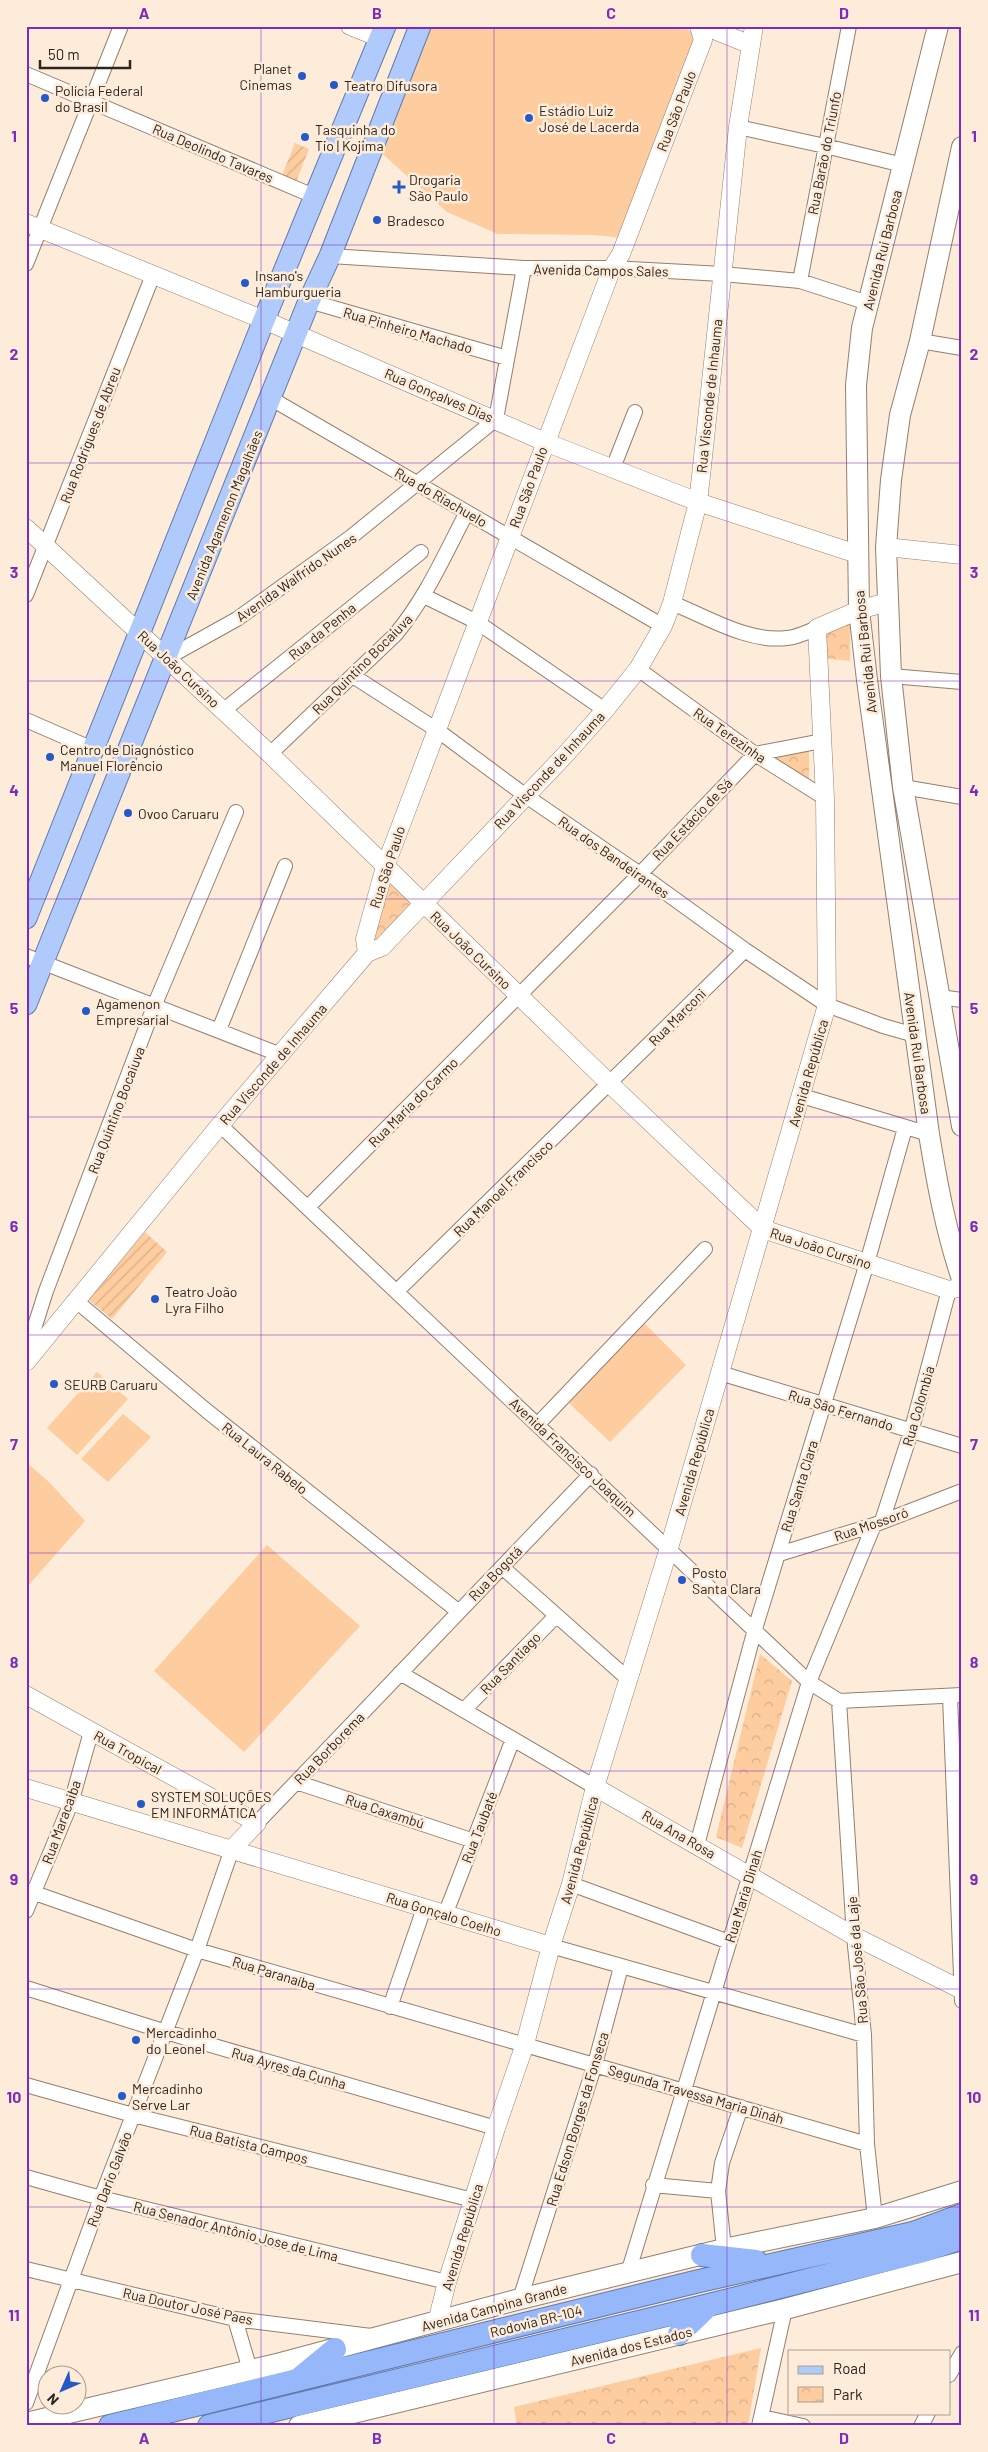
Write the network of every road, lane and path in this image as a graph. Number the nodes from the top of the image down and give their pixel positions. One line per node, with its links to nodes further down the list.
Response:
1 (121, 26): 12 (street)
2 (350, 26): 9 (street)
3 (420, 26): 19 (main road, Avenida Agamenon Magalhães)
4 (699, 26): 22 (street, Rua São Paulo)
5 (704, 26): 10 (street)
6 (754, 26): 10 (street, Rua Visconde de Inhauma)
7 (849, 26): 14 (street, Rua Barão do Triunfo)
8 (938, 26): 16 (main road, Avenida Rui Barbosa)
9 (382, 32): 17 (main road)
10 (751, 45): 13 (street, Rua Visconde de Inhauma)
11 (26, 74): 12 (street, Rua Deolindo Tavares)
12 (90, 100): 17 (street, Rua Deolindo Tavares); 18 (street)
13 (738, 127): 14 (street); 23 (street, Rua Visconde de Inhauma)
14 (826, 146): 16 (street); 25 (street, Rua Barão do Triunfo)
15 (962, 146): 30 (main road, Avenida Rui Barbosa)
16 (903, 165): 27 (main road, Avenida Rui Barbosa)
17 (318, 192): 28 (main road)
18 (34, 226): 20 (street); 24 (street, Rua Gonçalves Dias)
19 (330, 256): 21 (street, Avenida Campos Sales); 26 (main road, Avenida Agamenon Magalhães)
20 (26, 264)
21 (524, 268): 22 (street, Avenida Campos Sales); 32 (street)
22 (612, 268): 23 (street, Avenida Campos Sales); 36 (street, Rua São Paulo)
23 (722, 274): 25 (street, Avenida Campos Sales); 39 (street, Rua Visconde de Inhauma)
24 (153, 275): 28 (street, Rua Gonçalves Dias); 43 (street, Rua Rodrigues de Abreu)
25 (800, 281): 27 (street, Avenida Campos Sales)
26 (309, 301): 29 (main road, Avenida Agamenon Magalhães); 32 (street, Rua Pinheiro Machado)
27 (868, 303): 46 (main road, Avenida Rui Barbosa)
28 (264, 320): 29 (street, Rua Gonçalves Dias); 56 (main road)
29 (296, 334): 33 (main road, Avenida Agamenon Magalhães); 35 (street, Rua Gonçalves Dias)
30 (920, 341): 31 (street); 44 (main road, Avenida Rui Barbosa)
31 (962, 348)
32 (507, 358): 35 (street)
33 (270, 398): 38 (street, Rua do Riachuelo); 57 (main road, Avenida Agamenon Magalhães)
34 (635, 412): 37 (street)
35 (496, 419): 36 (street, Rua Gonçalves Dias); 38 (street, Avenida Walfrido Nunes)
36 (545, 442): 37 (street, Rua Gonçalves Dias); 42 (street, Rua São Paulo)
37 (613, 468): 39 (street, Rua Gonçalves Dias)
38 (416, 483): 40 (street, Rua do Riachuelo); 57 (street, Avenida Walfrido Nunes)
39 (698, 502): 46 (street, Rua Gonçalves Dias); 51 (street, Rua Visconde de Inhauma)
40 (467, 512): 42 (street, Rua do Riachuelo); 49 (street, Rua Quintino Bocaiuva)
41 (26, 528): 43 (street, Rua João Cursino)
42 (510, 537): 53 (street, Rua São Paulo); 54 (street, Rua do Riachuelo)
43 (46, 546): 48 (street, Rua Rodrigues de Abreu); 56 (street, Rua João Cursino)
44 (886, 547): 47 (street); 50 (main road, Avenida Rui Barbosa)
45 (421, 552): 62 (street, Rua da Penha)
46 (857, 554): 52 (main road, Avenida Rui Barbosa)
47 (962, 555)
48 (26, 595)
49 (424, 596): 53 (street); 59 (street, Rua Quintino Bocaiuva)
50 (887, 602): 52 (street); 60 (main road, Avenida Rui Barbosa)
51 (672, 603): 54 (street, Rua Visconde de Inhauma); 55 (street)
52 (859, 610): 55 (street); 90 (main road, Avenida Rui Barbosa)
53 (477, 622): 63 (street); 65 (street, Rua São Paulo)
54 (663, 626): 58 (street, Rua Visconde de Inhauma)
55 (817, 628): 66 (street, Avenida República)
56 (141, 633): 57 (street, Rua João Cursino); 67 (main road)
57 (167, 658): 62 (street, Rua João Cursino); 82 (main road, Avenida Agamenon Magalhães)
58 (638, 669): 63 (street, Rua Visconde de Inhauma); 69 (street, Rua Terezinha)
59 (353, 676): 65 (street, Rua dos Bandeirantes); 68 (street, Rua Quintino Bocaiuva)
60 (891, 676): 61 (street); 70 (main road, Avenida Rui Barbosa)
61 (962, 682)
62 (224, 710): 68 (street, Rua João Cursino)
63 (606, 710): 71 (street, Rua Visconde de Inhauma)
64 (26, 720): 67 (street)
65 (437, 730): 71 (street, Rua dos Bandeirantes); 76 (street, Rua São Paulo)
66 (822, 741): 69 (street); 73 (street, Avenida República)
67 (95, 750): 79 (main road)
68 (270, 754): 76 (street, Rua João Cursino)
69 (755, 754): 73 (street, Rua Terezinha); 77 (street, Rua Estácio de Sá)
70 (903, 788): 72 (street); 84 (main road, Avenida Rui Barbosa)
71 (526, 796): 77 (street, Rua dos Bandeirantes); 78 (street, Rua Visconde de Inhauma)
72 (962, 797)
73 (826, 798): 88 (street, Avenida República)
74 (236, 812): 87 (street, Rua Quintino Bocaiuva)
75 (286, 866): 89 (street)
76 (385, 867): 78 (street, Rua João Cursino); 81 (street, Rua São Paulo)
77 (640, 874): 80 (street, Rua dos Bandeirantes); 83 (street, Rua Estácio de Sá)
78 (424, 903): 81 (street, Rua Visconde de Inhauma); 83 (street, Rua João Cursino)
79 (26, 918)
80 (745, 950): 88 (street, Rua dos Bandeirantes); 92 (street, Rua Marconi)
81 (367, 953): 91 (street, Rua Visconde de Inhauma)
82 (34, 959): 86 (main road, Avenida Agamenon Magalhães); 87 (street)
83 (518, 996): 92 (street, Rua João Cursino); 98 (street, Rua Maria do Carmo)
84 (940, 997): 85 (street); 95 (main road, Avenida Rui Barbosa)
85 (962, 1000)
86 (26, 1004)
87 (155, 1004): 89 (street); 105 (street, Rua Quintino Bocaiuva)
88 (827, 1005): 90 (street, Rua dos Bandeirantes); 93 (street, Avenida República)
89 (219, 1030): 91 (street)
90 (915, 1035): 97 (main road, Avenida Rui Barbosa)
91 (282, 1055): 94 (street, Rua Visconde de Inhauma)
92 (610, 1084): 99 (street, Rua João Cursino); 103 (street, Rua Manoel Francisco)
93 (802, 1096): 96 (street); 99 (street, Avenida República)
94 (220, 1125): 98 (street, Avenida Francisco Joaquim); 104 (street, Rua Visconde de Inhauma)
95 (962, 1126)
96 (905, 1128): 97 (street); 101 (street, Rua Santa Clara)
97 (929, 1134): 102 (main road, Avenida Rui Barbosa)
98 (308, 1207): 103 (street, Avenida Francisco Joaquim)
99 (763, 1229): 101 (street, Rua João Cursino); 107 (street, Avenida República)
100 (705, 1249): 109 (street)
101 (867, 1264): 102 (street, Rua João Cursino); 108 (street, Rua Santa Clara)
102 (958, 1285): 110 (street, Rua Colombia)
103 (397, 1291): 109 (street, Avenida Francisco Joaquim)
104 (75, 1300): 106 (street, Rua Visconde de Inhauma); 118 (street, Rua Laura Rabelo)
105 (26, 1354)
106 (26, 1362)
107 (720, 1373): 108 (street, Rua São Fernando); 115 (street, Avenida República)
108 (824, 1405): 110 (street, Rua São Fernando); 116 (street, Rua Santa Clara)
109 (538, 1424): 112 (street, Avenida Francisco Joaquim)
110 (911, 1432): 111 (street, Rua São Fernando); 114 (street, Rua Colombia)
111 (962, 1446)
112 (591, 1474): 115 (street, Avenida Francisco Joaquim); 117 (street, Rua Bogotá)
113 (962, 1491): 114 (street, Rua Mossoró)
114 (878, 1523): 116 (street, Rua Mossoró); 123 (street, Rua Maria Dinah)
115 (669, 1548): 120 (street, Avenida Francisco Joaquim); 122 (street, Avenida República)
116 (779, 1554): 120 (street, Rua Santa Clara)
117 (502, 1567): 118 (street, Rua Bogotá); 119 (street)
118 (459, 1612): 121 (street, Rua Bogotá)
119 (556, 1616): 122 (street); 127 (street, Rua Santiago)
120 (755, 1629): 123 (street, Avenida Francisco Joaquim); 136 (street, Rua Santa Clara)
121 (400, 1673): 127 (street, Rua Ana Rosa); 130 (street, Rua Borborema)
122 (628, 1678): 131 (street, Avenida República)
123 (809, 1682): 126 (street, Avenida Francisco Joaquim); 138 (street, Rua Maria Dinah)
124 (26, 1695): 128 (street, Rua Tropical)
125 (956, 1696): 126 (street); 151 (street)
126 (839, 1701): 144 (street, Rua São José da Laje)
127 (464, 1710): 129 (street, Rua Ana Rosa)
128 (91, 1732): 133 (street, Rua Maracaiba); 134 (street, Rua Tropical)
129 (513, 1739): 131 (street, Rua Ana Rosa); 135 (street, Rua Taubaté)
130 (296, 1782): 134 (street, Rua Borborema); 135 (street, Rua Caxambú)
131 (595, 1786): 136 (street, Rua Ana Rosa); 139 (street, Avenida República)
132 (26, 1788): 133 (street, Rua Gonçalo Coelho)
133 (71, 1803): 137 (street, Rua Gonçalo Coelho); 140 (street, Rua Maracaiba)
134 (257, 1823): 137 (street, Rua Dario Galvão)
135 (474, 1840): 143 (street, Rua Taubaté)
136 (697, 1845): 138 (street, Rua Ana Rosa)
137 (232, 1849): 141 (street, Rua Gonçalo Coelho); 147 (street, Rua Dario Galvão)
138 (750, 1874): 144 (street, Rua Ana Rosa); 145 (street, Rua Maria Dinah)
139 (571, 1884): 145 (street); 146 (street, Avenida República)
140 (30, 1891): 142 (street, Rua Maracaiba); 147 (street, Rua Paranaíba)
141 (424, 1908): 143 (street, Rua Gonçalo Coelho); 152 (street)
142 (26, 1911)
143 (445, 1915): 146 (street, Rua Gonçalo Coelho)
144 (854, 1936): 151 (street, Rua Ana Rosa); 154 (street, Rua São José da Laje)
145 (729, 1942): 150 (street, Rua Maria Dinah)
146 (551, 1946): 148 (street, Rua Gonçalo Coelho); 155 (street, Avenida República)
147 (197, 1950): 152 (street, Rua Paranaíba); 153 (street, Rua Dario Galvão)
148 (621, 1968): 150 (street, Rua Gonçalo Coelho); 156 (street, Rua Edson Borges da Fonseca)
149 (26, 1988): 153 (street, Rua Ayres da Cunha)
150 (713, 1992): 154 (street, Rua Gonçalo Coelho); 158 (street, Rua Maria Dinah)
151 (961, 1993)
152 (390, 2008): 155 (street, Rua Paranaíba)
153 (166, 2032): 160 (street, Rua Dario Galvão); 161 (street, Rua Ayres da Cunha)
154 (864, 2036): 162 (street, Rua São José da Laje)
155 (525, 2044): 156 (street, Segunda Travessa Maria Dináh); 161 (street, Avenida República)
156 (595, 2064): 158 (street, Segunda Travessa Maria Dináh); 180 (street, Rua Edson Borges da Fonseca)
157 (26, 2085): 160 (street, Rua Batista Campos)
158 (684, 2090): 159 (street, Segunda Travessa Maria Dináh); 164 (street, Rua Maria Dinah)
159 (741, 2107): 162 (street, Segunda Travessa Maria Dináh); 165 (street)
160 (133, 2115): 167 (street, Rua Dario Galvão); 168 (street, Rua Batista Campos)
161 (496, 2128): 168 (street, Avenida República)
162 (867, 2144): 170 (street, Rua São José da Laje)
163 (26, 2177): 167 (street, Rua Senador Antônio Jose de Lima)
164 (654, 2185): 165 (street); 177 (street, Rua Maria Dinah)
165 (718, 2191): 172 (street)
166 (962, 2191): 170 (main road, Avenida Campina Grande)
167 (101, 2198): 178 (street, Rua Dario Galvão); 179 (street, Rua Senador Antônio Jose de Lima)
168 (473, 2200): 179 (street, Avenida República)
169 (962, 2215): 175 (highway, Rodovia BR-104)
170 (876, 2218): 172 (main road, Avenida Campina Grande)
171 (962, 2238): 181 (highway, Rodovia BR-104)
172 (724, 2249): 173 (main road, Avenida Campina Grande)
173 (702, 2255): 175 (highway); 177 (main road, Avenida Campina Grande)
174 (962, 2262): 182 (main road, Avenida dos Estados)
175 (772, 2263): 191 (highway, Rodovia BR-104)
176 (26, 2269): 178 (street, Rua Doutor José Paes)
177 (628, 2273): 180 (main road, Avenida Campina Grande)
178 (72, 2280): 183 (street, Rua Doutor José Paes); 192 (street, Rua Dario Galvão)
179 (447, 2282): 184 (street, Avenida República)
180 (520, 2299): 184 (main road, Avenida Campina Grande)
181 (709, 2305): 185 (highway); 198 (highway, Rodovia BR-104)
182 (784, 2309): 185 (main road, Avenida dos Estados); 195 (street)
183 (235, 2319): 186 (street, Rua Doutor José Paes); 189 (street)
184 (437, 2322): 186 (main road, Avenida Campina Grande)
185 (679, 2334): 199 (main road, Avenida dos Estados)
186 (381, 2337): 187 (main road, Avenida Campina Grande)
187 (334, 2349): 189 (main road, Avenida Campina Grande); 191 (highway)
188 (962, 2354): 190 (street)
189 (250, 2370): 196 (main road, Avenida Campina Grande)
190 (950, 2373)
191 (297, 2381): 197 (highway, Rodovia BR-104)
192 (30, 2385): 193 (street, Rua Dario Galvão)
193 (26, 2403)
194 (927, 2414): 201 (street)
195 (761, 2422): 200 (street)
196 (26, 2423)
197 (110, 2426)
198 (209, 2426)
199 (299, 2426)
200 (803, 2426)
201 (921, 2426)

